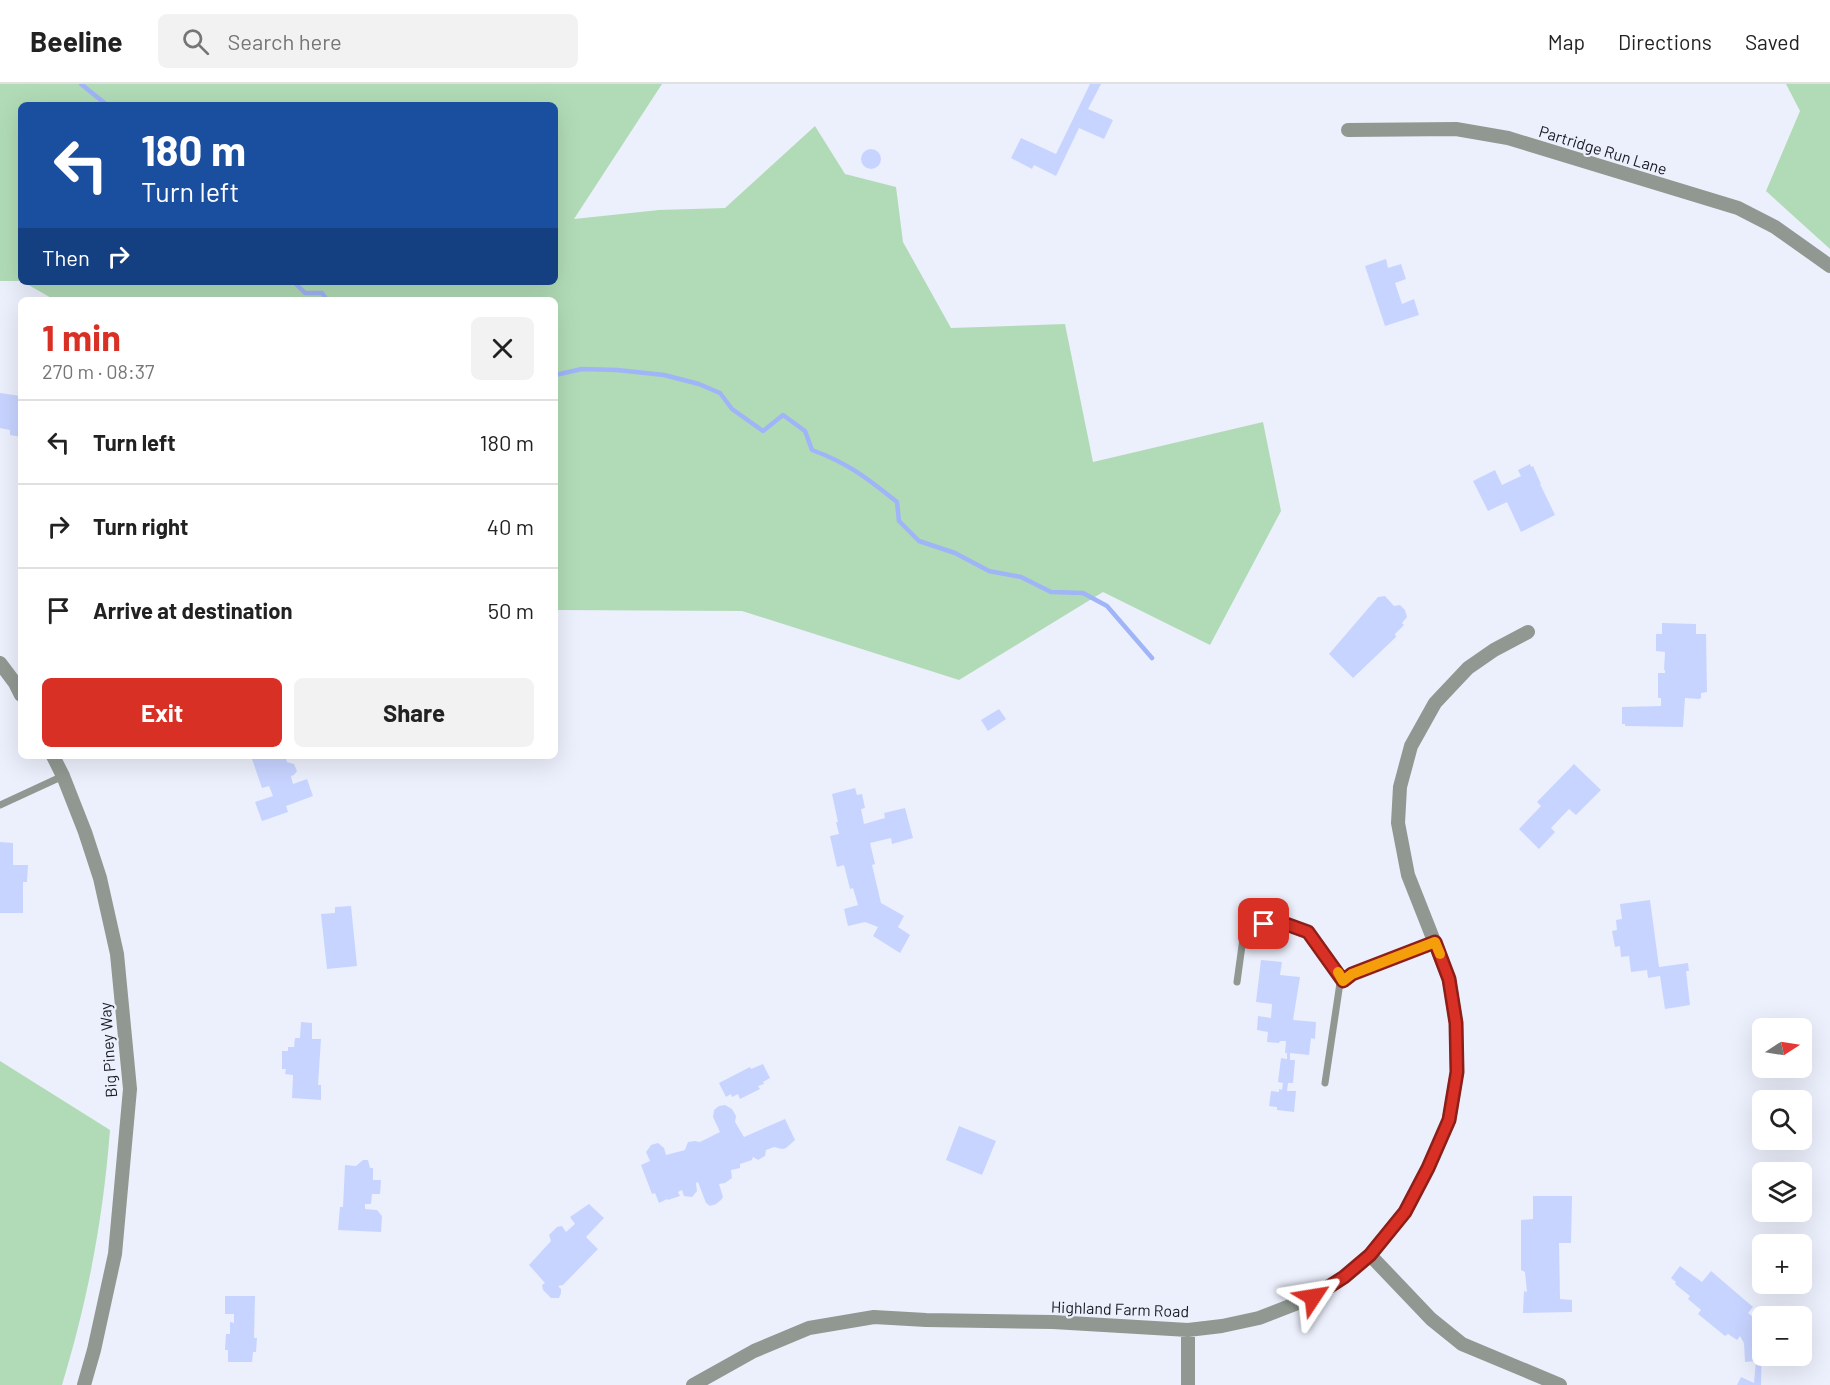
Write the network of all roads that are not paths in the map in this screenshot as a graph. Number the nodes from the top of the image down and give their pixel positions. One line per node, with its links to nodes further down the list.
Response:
1 (1347, 130): 2 (street, Partridge Run Lane)
2 (1830, 266)
3 (1528, 632): 9 (street, Highland Farm Road)
4 (0, 663): 5 (street)
5 (18, 689)
6 (54, 759): 7 (street, Big Piney Way)
7 (63, 776): 8 (lane); 15 (street, Big Piney Way)
8 (0, 805)
9 (1435, 942): 10 (lane); 13 (street, Highland Farm Road)
10 (1343, 981): 11 (lane); 12 (lane)
11 (1237, 982)
12 (1325, 1083)
13 (1370, 1255): 14 (street, Highland Farm Road); 18 (street)
14 (1188, 1330): 16 (street, Highland Farm Road); 17 (street)
15 (84, 1385)
16 (693, 1385)
17 (1188, 1385)
18 (1560, 1385)

